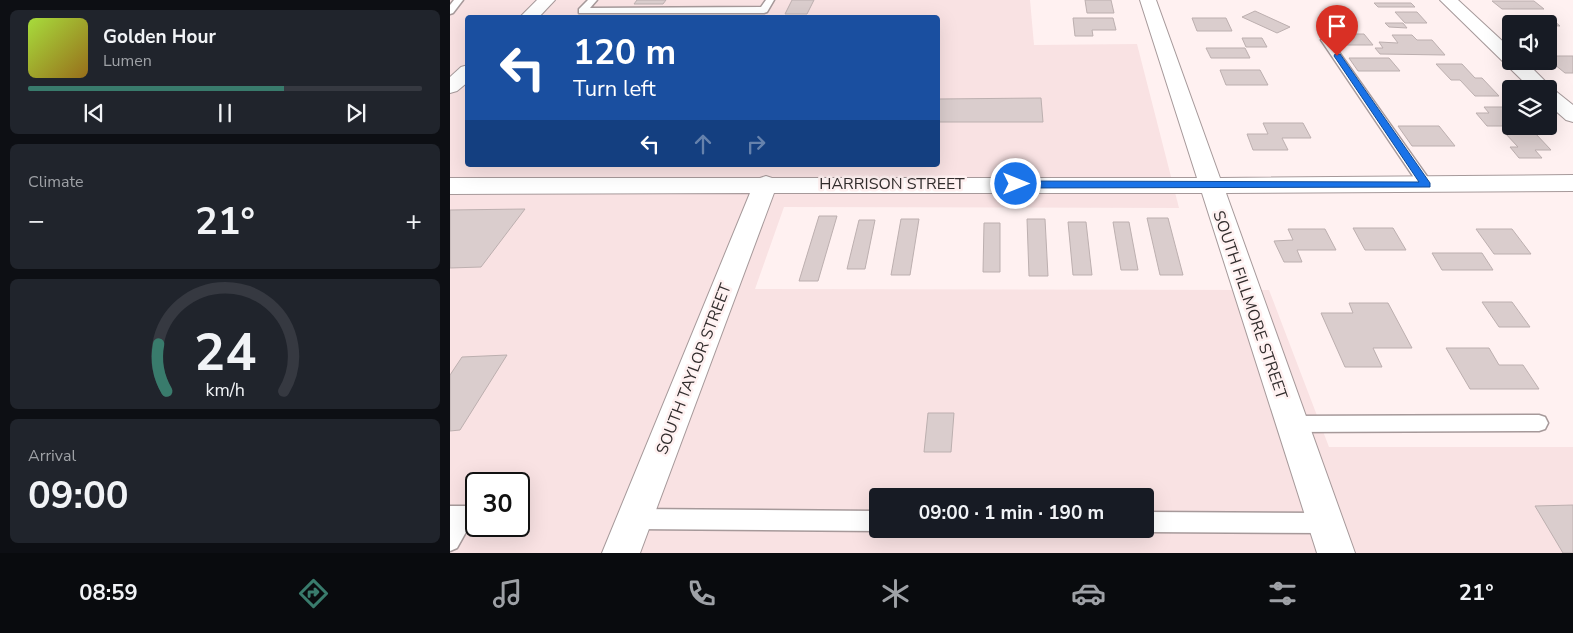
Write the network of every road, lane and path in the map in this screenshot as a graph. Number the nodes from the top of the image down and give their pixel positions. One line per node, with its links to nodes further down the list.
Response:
1 (459, 0): 7 (lane)
2 (546, 0): 9 (street)
3 (593, 0): 8 (lane)
4 (770, 0): 8 (lane)
5 (1148, 0): 20 (street, SOUTH FILLMORE STREET)
6 (1448, 0): 11 (street)
7 (450, 11)
8 (762, 14)
9 (530, 15)
10 (1326, 40): 21 (lane)
11 (1502, 51)
12 (1523, 70): 14 (street)
13 (465, 74): 15 (street)
14 (1533, 80)
15 (450, 87)
16 (1557, 101): 17 (street)
17 (1573, 116)
18 (1573, 183): 21 (street, HARRISON STREET)
19 (766, 184): 20 (street, HARRISON STREET); 22 (street, HARRISON STREET); 26 (street, SOUTH TAYLOR STREET)
20 (1209, 184): 21 (street, HARRISON STREET); 24 (street, SOUTH FILLMORE STREET)
21 (1426, 185)
22 (450, 186)
23 (1539, 423): 24 (lane)
24 (1290, 424): 29 (street, SOUTH FILLMORE STREET)
25 (450, 516): 30 (lane)
26 (634, 519): 27 (lane); 31 (street, SOUTH TAYLOR STREET)
27 (869, 521)
28 (1154, 522): 29 (lane)
29 (1325, 523): 32 (street, SOUTH FILLMORE STREET)
30 (450, 541)
31 (621, 553)
32 (1336, 553)

